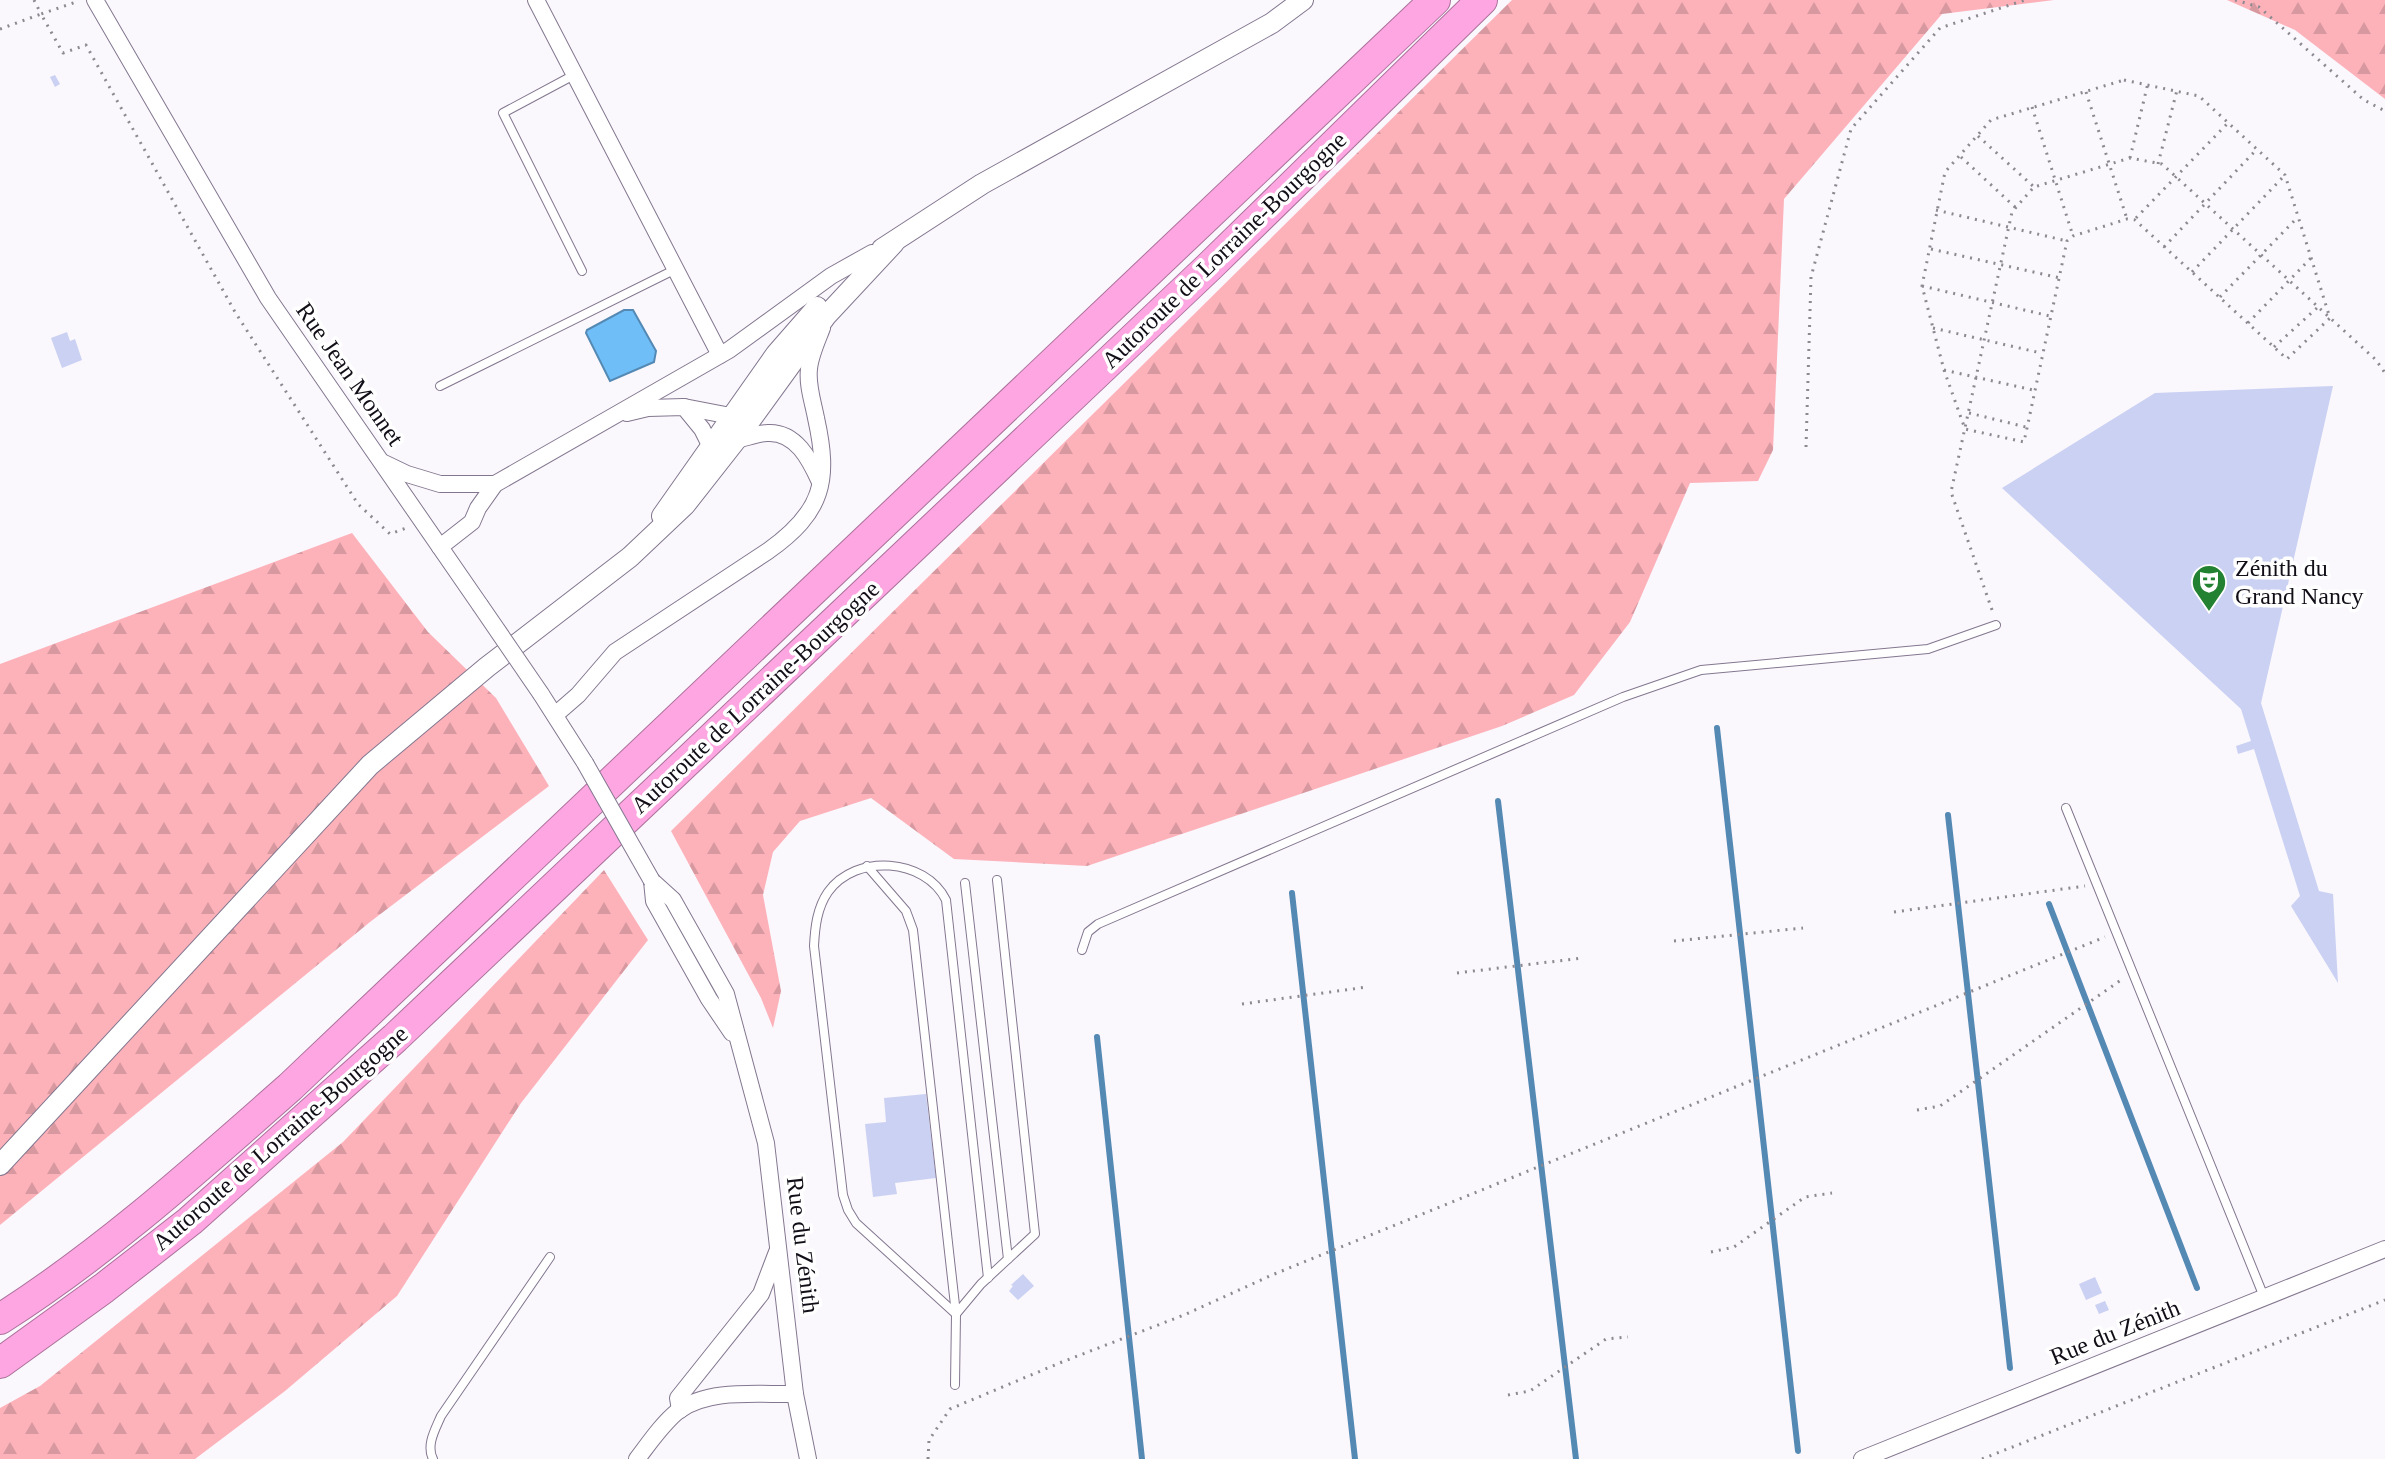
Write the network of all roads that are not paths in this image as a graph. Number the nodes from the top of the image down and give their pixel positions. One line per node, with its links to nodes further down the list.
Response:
1 (95, 0): 19 (street, Rue Jean Monnet)
2 (536, 0): 6 (street)
3 (1303, 0): 7 (street)
4 (1435, 0): 40 (highway, Autoroute de Lorraine-Bourgogne)
5 (1482, 0): 41 (highway, Autoroute de Lorraine-Bourgogne)
6 (575, 74): 9 (street); 10 (lane)
7 (894, 243): 8 (street); 11 (street)
8 (872, 253): 12 (street); 16 (street)
9 (676, 269): 12 (street); 13 (lane)
10 (582, 271)
11 (826, 316): 16 (street); 20 (street)
12 (720, 355): 15 (street)
13 (440, 386)
14 (684, 407): 15 (street); 16 (street); 18 (street)
15 (610, 417): 21 (street)
16 (741, 418): 17 (street); 18 (street)
17 (736, 440): 20 (street); 22 (street)
18 (711, 447): 22 (street)
19 (381, 461): 21 (street); 23 (street, Rue Jean Monnet)
20 (820, 482): 25 (street)
21 (495, 484): 23 (street)
22 (645, 543): 32 (street)
23 (440, 547): 25 (street, Rue Jean Monnet, bridge)
24 (1996, 625): 31 (lane)
25 (555, 715): 29 (street, Rue Jean Monnet, bridge)
26 (2066, 808): 38 (lane)
27 (867, 866): 37 (lane); 39 (lane); 39 (lane)
28 (997, 880): 36 (lane)
29 (652, 881): 33 (street, Rue du Zénith)
30 (965, 883): 36 (lane)
31 (1082, 950)
32 (0, 1165)
33 (778, 1245): 43 (street, Rue du Zénith); 44 (street)
34 (2385, 1249): 38 (street, Rue du Zénith)
35 (550, 1257): 46 (lane)
36 (1008, 1259): 37 (lane)
37 (988, 1278): 39 (lane)
38 (2264, 1297): 48 (street, Rue du Zénith)
39 (956, 1314): 42 (lane)
40 (0, 1319)
41 (0, 1363)
42 (955, 1385)
43 (795, 1394): 44 (street); 45 (street, Rue du Zénith)
44 (680, 1410): 47 (street)
45 (806, 1458)
46 (433, 1459)
47 (637, 1459)
48 (1862, 1459)

